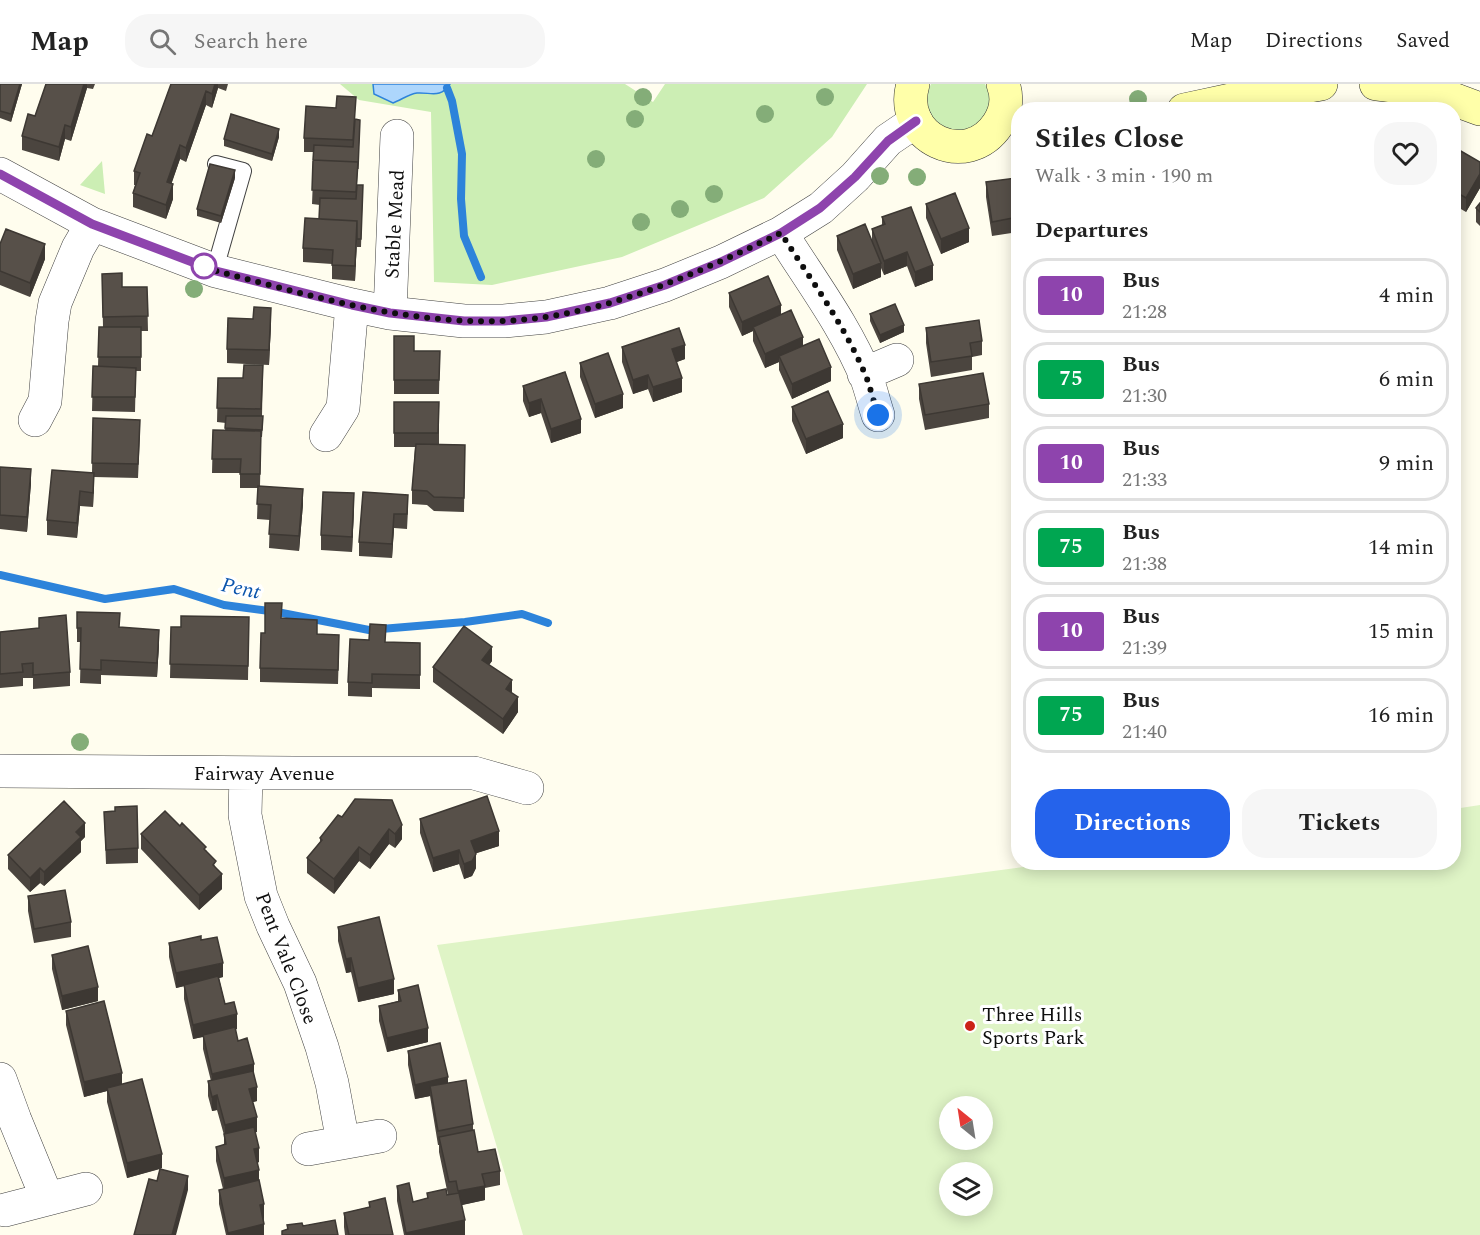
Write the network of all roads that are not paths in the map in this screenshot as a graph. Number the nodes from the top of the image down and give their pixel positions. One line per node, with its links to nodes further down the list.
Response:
1 (913, 84): 7 (street)
2 (1321, 84): 5 (street)
3 (1376, 84): 6 (street)
4 (1011, 94): 8 (street)
5 (1250, 102)
6 (1480, 109)
7 (916, 121): 8 (street); 13 (street)
8 (1006, 132)
9 (398, 136): 16 (street, Stable Mead)
10 (216, 164): 14 (lane)
11 (0, 174): 12 (street)
12 (92, 224): 14 (street); 20 (street)
13 (781, 233): 16 (street); 18 (street)
14 (216, 271): 15 (street)
15 (352, 305): 16 (street); 21 (street)
16 (390, 313)
17 (897, 360): 18 (street)
18 (864, 374): 19 (street)
19 (878, 415)
20 (35, 420)
21 (326, 435)
22 (0, 771): 23 (street, Fairway Avenue)
23 (246, 773): 24 (street, Fairway Avenue); 27 (street, Pent Vale Close)
24 (527, 788)
25 (0, 1079): 30 (street)
26 (380, 1136): 27 (street)
27 (343, 1142): 28 (street)
28 (308, 1149)
29 (86, 1189): 30 (street)
30 (48, 1198): 31 (street)
31 (5, 1210)

